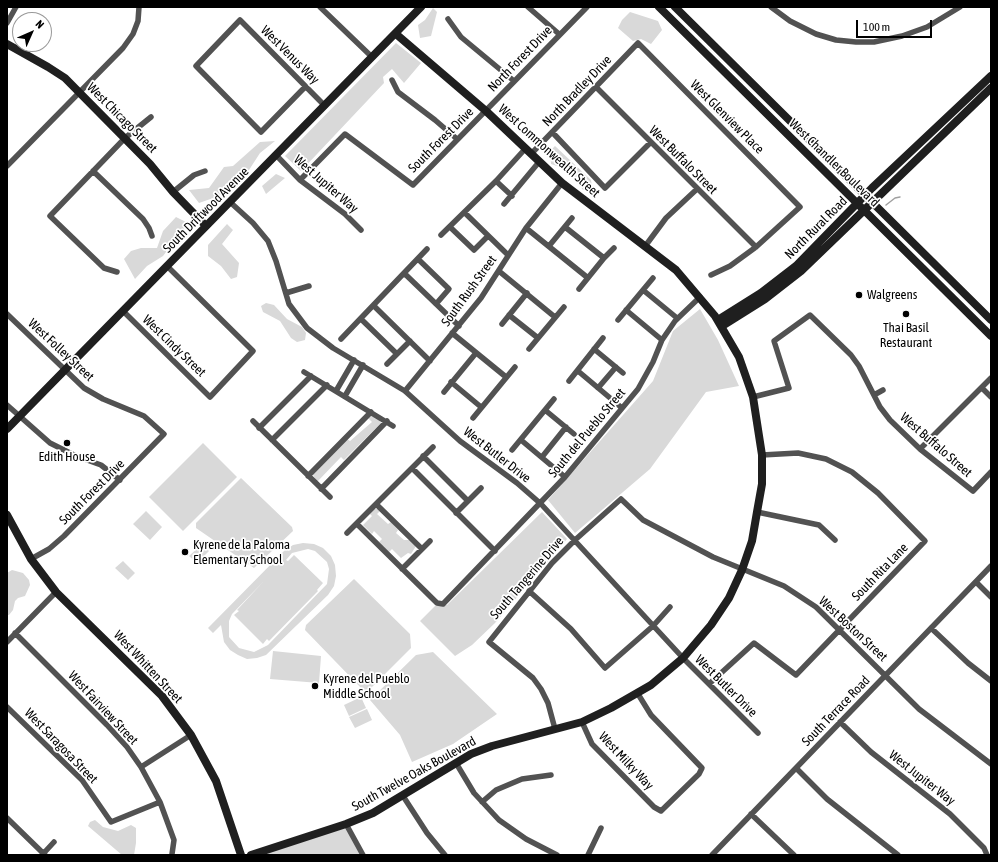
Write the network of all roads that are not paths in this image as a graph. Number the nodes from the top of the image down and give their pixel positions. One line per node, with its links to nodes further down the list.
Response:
1 (16, 7): 12 (street)
2 (139, 7): 24 (street)
3 (320, 7): 17 (street)
4 (421, 7): 13 (street, South Driftwood Avenue)
5 (528, 7): 14 (street)
6 (587, 7): 14 (street, North Forest Drive)
7 (659, 7): 48 (street, West Chandler Boulevard)
8 (675, 7): 43 (street, West Chandler Boulevard)
9 (771, 7): 10 (street)
10 (960, 7)
11 (448, 19): 20 (street)
12 (7, 23)
13 (396, 34): 17 (street, South Driftwood Avenue); 26 (street, West Commonwealth Street)
14 (559, 34): 20 (street, North Forest Drive)
15 (638, 43): 22 (street, North Bradley Drive); 61 (street, West Glenview Place)
16 (7, 44): 24 (street, West Chicago Street)
17 (372, 57): 25 (street, South Driftwood Avenue)
18 (991, 76): 43 (street, North Rural Road)
19 (392, 80): 30 (street)
20 (514, 81): 26 (street, North Forest Drive)
21 (305, 87): 21 (street, West Venus Way); 25 (street, West Venus Way)
22 (596, 87): 28 (street, North Bradley Drive); 31 (street, West Buffalo Street)
23 (991, 88): 45 (street, North Rural Road)
24 (79, 92): 29 (street, West Chicago Street); 35 (street)
25 (325, 106): 33 (street, South Driftwood Avenue)
26 (486, 111): 30 (street, South Forest Drive); 32 (street, West Commonwealth Street)
27 (151, 118): 29 (street)
28 (553, 133): 31 (street); 32 (street, North Bradley Drive)
29 (125, 138): 36 (street); 42 (street, West Chicago Street)
30 (456, 139): 38 (street, South Forest Drive)
31 (650, 143): 41 (street, West Buffalo Street)
32 (528, 152): 34 (street, West Commonwealth Street); 39 (street, North Bradley Drive)
33 (276, 155): 38 (street, West Jupiter Way); 46 (street, South Driftwood Avenue)
34 (539, 162): 40 (street, West Commonwealth Street); 44 (street)
35 (7, 166)
36 (93, 171): 57 (street); 69 (street)
37 (205, 171): 42 (street)
38 (300, 180): 55 (street, West Jupiter Way)
39 (496, 180): 44 (street); 49 (street, North Bradley Drive)
40 (562, 182): 54 (street, South Rush Street); 59 (street, West Commonwealth Street)
41 (697, 189): 59 (street); 61 (street, West Buffalo Street)
42 (174, 192): 51 (street, West Chicago Street)
43 (866, 195): 45 (street, West Chandler Boulevard); 48 (street, North Rural Road)
44 (512, 196): 47 (street)
45 (872, 201): 48 (street, North Rural Road); 80 (street, West Chandler Boulevard)
46 (230, 202): 51 (street, South Driftwood Avenue); 77 (street, West Butler Drive)
47 (504, 204)
48 (861, 206): 86 (street, West Chandler Boulevard); 94 (street, North Rural Road)
49 (464, 213): 52 (street, North Bradley Drive); 58 (street)
50 (572, 218): 53 (street)
51 (206, 226): 67 (street, South Driftwood Avenue)
52 (450, 226): 56 (street, North Bradley Drive); 58 (street)
53 (565, 226): 60 (street); 65 (street)
54 (526, 228): 60 (street); 64 (street, South Rush Street)
55 (361, 230)
56 (441, 235)
57 (152, 236)
58 (488, 236): 64 (street)
59 (646, 245): 79 (street, West Commonwealth Street)
60 (549, 246): 72 (street)
61 (756, 247): 71 (street)
62 (614, 248): 65 (street)
63 (427, 249): 66 (street)
64 (508, 255): 68 (street, South Rush Street)
65 (604, 258): 72 (street)
66 (418, 259): 70 (street); 81 (street)
67 (167, 266): 85 (street, South Driftwood Avenue); 85 (street, West Cindy Street)
68 (499, 271): 78 (street); 96 (street, South Rush Street)
69 (117, 272)
70 (405, 274): 81 (street); 82 (street)
71 (711, 275)
72 (588, 278): 75 (street)
73 (653, 278): 76 (street)
74 (309, 286): 77 (street)
75 (579, 289)
76 (643, 290): 84 (street); 90 (street)
77 (286, 293): 108 (street, West Butler Drive)
78 (527, 293): 88 (street); 89 (street)
79 (700, 297): 90 (street, South del Pueblo Street); 94 (street, West Commonwealth Street)
80 (974, 303): 86 (street); 93 (street, West Chandler Boulevard)
81 (436, 304): 96 (street)
82 (374, 306): 91 (street); 103 (street)
83 (564, 307): 89 (street)
84 (626, 310): 92 (street); 102 (street)
85 (123, 311): 114 (street, South Driftwood Avenue)
86 (966, 311): 98 (street, West Chandler Boulevard)
87 (7, 314): 114 (street, West Folley Street)
88 (509, 315): 95 (street); 99 (street)
89 (555, 317): 99 (street)
90 (677, 318): 102 (street, South del Pueblo Street)
91 (361, 319): 101 (street); 107 (street)
92 (618, 320)
93 (991, 320)
94 (720, 323): 132 (street, South Twelve Oaks Boulevard)
95 (502, 324)
96 (459, 326): 97 (street, South Rush Street)
97 (452, 333): 106 (street); 109 (street, South Rush Street)
98 (991, 336)
99 (538, 338): 104 (street)
100 (603, 338): 105 (street)
101 (341, 339)
102 (662, 340): 136 (street, South del Pueblo Street)
103 (410, 341): 107 (street); 109 (street)
104 (529, 349)
105 (594, 349): 113 (street); 115 (street)
106 (476, 353): 119 (street); 122 (street)
107 (397, 354): 110 (street)
108 (354, 360): 111 (street, West Butler Drive); 129 (street)
109 (430, 361): 127 (street, South Rush Street)
110 (387, 364)
111 (363, 365): 127 (street, West Butler Drive); 129 (street)
112 (515, 367): 119 (street)
113 (616, 367): 117 (street); 124 (street)
114 (64, 370): 139 (street, South Driftwood Avenue); 147 (street, West Folley Street)
115 (578, 370): 121 (street); 124 (street)
116 (304, 372): 118 (street)
117 (623, 373)
118 (311, 376): 123 (street); 145 (street)
119 (506, 377): 135 (street)
120 (991, 378): 125 (street)
121 (569, 381)
122 (451, 382): 128 (street); 135 (street)
123 (327, 385): 129 (street); 149 (street)
124 (598, 388): 136 (street)
125 (982, 388): 131 (street); 152 (street)
126 (883, 390): 130 (street)
127 (405, 391): 168 (street, West Butler Drive)
128 (444, 392)
129 (340, 394): 138 (street)
130 (874, 395): 132 (street, West Buffalo Street); 152 (street, West Buffalo Street)
131 (991, 397)
132 (753, 398): 154 (street, South Twelve Oaks Boulevard)
133 (554, 399): 137 (street)
134 (7, 405): 139 (street)
135 (481, 407): 140 (street)
136 (622, 408): 160 (street, South del Pueblo Street)
137 (545, 410): 144 (street); 150 (street)
138 (371, 412): 142 (street); 159 (street)
139 (19, 417): 146 (street, South Driftwood Avenue); 161 (street)
140 (473, 418)
141 (253, 421): 145 (street)
142 (387, 421): 143 (street); 163 (street)
143 (393, 426)
144 (566, 427): 148 (street); 156 (street)
145 (259, 428): 149 (street)
146 (7, 429)
147 (164, 434): 161 (street, South Forest Drive)
148 (574, 434)
149 (272, 440): 159 (street)
150 (521, 440): 153 (street); 156 (street)
151 (433, 447): 155 (street)
152 (920, 449): 158 (street, West Buffalo Street)
153 (512, 450)
154 (762, 455): 169 (street, South Twelve Oaks Boulevard); 190 (street, South Rita Lane)
155 (424, 456): 157 (street); 166 (street)
156 (542, 457): 160 (street)
157 (412, 468): 167 (street); 170 (street)
158 (991, 472)
159 (308, 476): 163 (street)
160 (565, 477): 168 (street, South del Pueblo Street)
161 (120, 480): 179 (street, South Forest Drive)
162 (481, 488): 166 (street)
163 (321, 489): 164 (street)
164 (330, 497)
165 (621, 499): 174 (street, South Tangerine Drive); 182 (street, West Boston Street)
166 (468, 501): 170 (street)
167 (376, 504): 172 (street); 177 (street)
168 (541, 504): 174 (street, West Butler Drive); 178 (street, South del Pueblo Street)
169 (757, 512): 175 (street); 182 (street, South Twelve Oaks Boulevard)
170 (456, 513): 178 (street)
171 (7, 515): 179 (street, West Whitten Street)
172 (357, 524): 173 (street); 181 (street)
173 (347, 533)
174 (575, 540): 184 (street, South Tangerine Drive); 188 (street, West Butler Drive)
175 (835, 540)
176 (430, 541): 177 (street)
177 (422, 549): 181 (street)
178 (495, 551): 181 (street, South del Pueblo Street)
179 (31, 559): 185 (street, West Whitten Street)
180 (991, 566): 183 (street, South Terrace Road)
181 (402, 569)
182 (742, 570): 190 (street, West Boston Street); 193 (street, South Twelve Oaks Boulevard)
183 (976, 582): 186 (street); 189 (street, South Terrace Road)
184 (529, 591): 188 (street); 201 (street, South Tangerine Drive)
185 (56, 592): 191 (street); 203 (street, West Whitten Street)
186 (991, 597)
187 (670, 607): 188 (street)
188 (653, 626): 193 (street, West Butler Drive)
189 (931, 628): 194 (street, South Terrace Road); 195 (street)
190 (839, 630): 194 (street, West Boston Street); 196 (street, South Rita Lane)
191 (15, 633): 192 (street); 206 (street, West Fairview Street)
192 (7, 642)
193 (683, 658): 196 (street, West Butler Drive); 197 (street, South Twelve Oaks Boulevard)
194 (886, 675): 200 (street, South Terrace Road); 205 (street, West Boston Street)
195 (991, 681)
196 (709, 684): 202 (street, West Butler Drive)
197 (638, 694): 199 (street, South Twelve Oaks Boulevard); 199 (street, West Milky Way)
198 (7, 707): 210 (street, West Saragosa Street)
199 (582, 722): 201 (street, South Twelve Oaks Boulevard)
200 (840, 722): 207 (street, South Terrace Road); 219 (street, West Jupiter Way)
201 (555, 729): 204 (street, South Twelve Oaks Boulevard)
202 (758, 733)
203 (191, 735): 206 (street); 220 (street, West Whitten Street)
204 (456, 763): 209 (street, South Twelve Oaks Boulevard); 211 (street)
205 (991, 764)
206 (141, 767): 210 (street, West Fairview Street)
207 (796, 768): 212 (street, South Terrace Road); 228 (street)
208 (551, 775): 211 (street)
209 (403, 796): 214 (street, South Twelve Oaks Boulevard); 223 (street)
210 (160, 802): 218 (street, West Fairview Street)
211 (482, 802): 224 (street)
212 (751, 814): 226 (street, South Terrace Road); 227 (street)
213 (7, 818): 217 (street)
214 (346, 824): 221 (street, South Twelve Oaks Boulevard); 222 (street)
215 (601, 828): 225 (street)
216 (54, 842): 217 (street)
217 (43, 854)
218 (172, 854)
219 (988, 854)
220 (241, 855)
221 (251, 855)
222 (363, 855)
223 (445, 855)
224 (557, 855)
225 (588, 855)
226 (712, 855)
227 (794, 855)
228 (898, 855)

